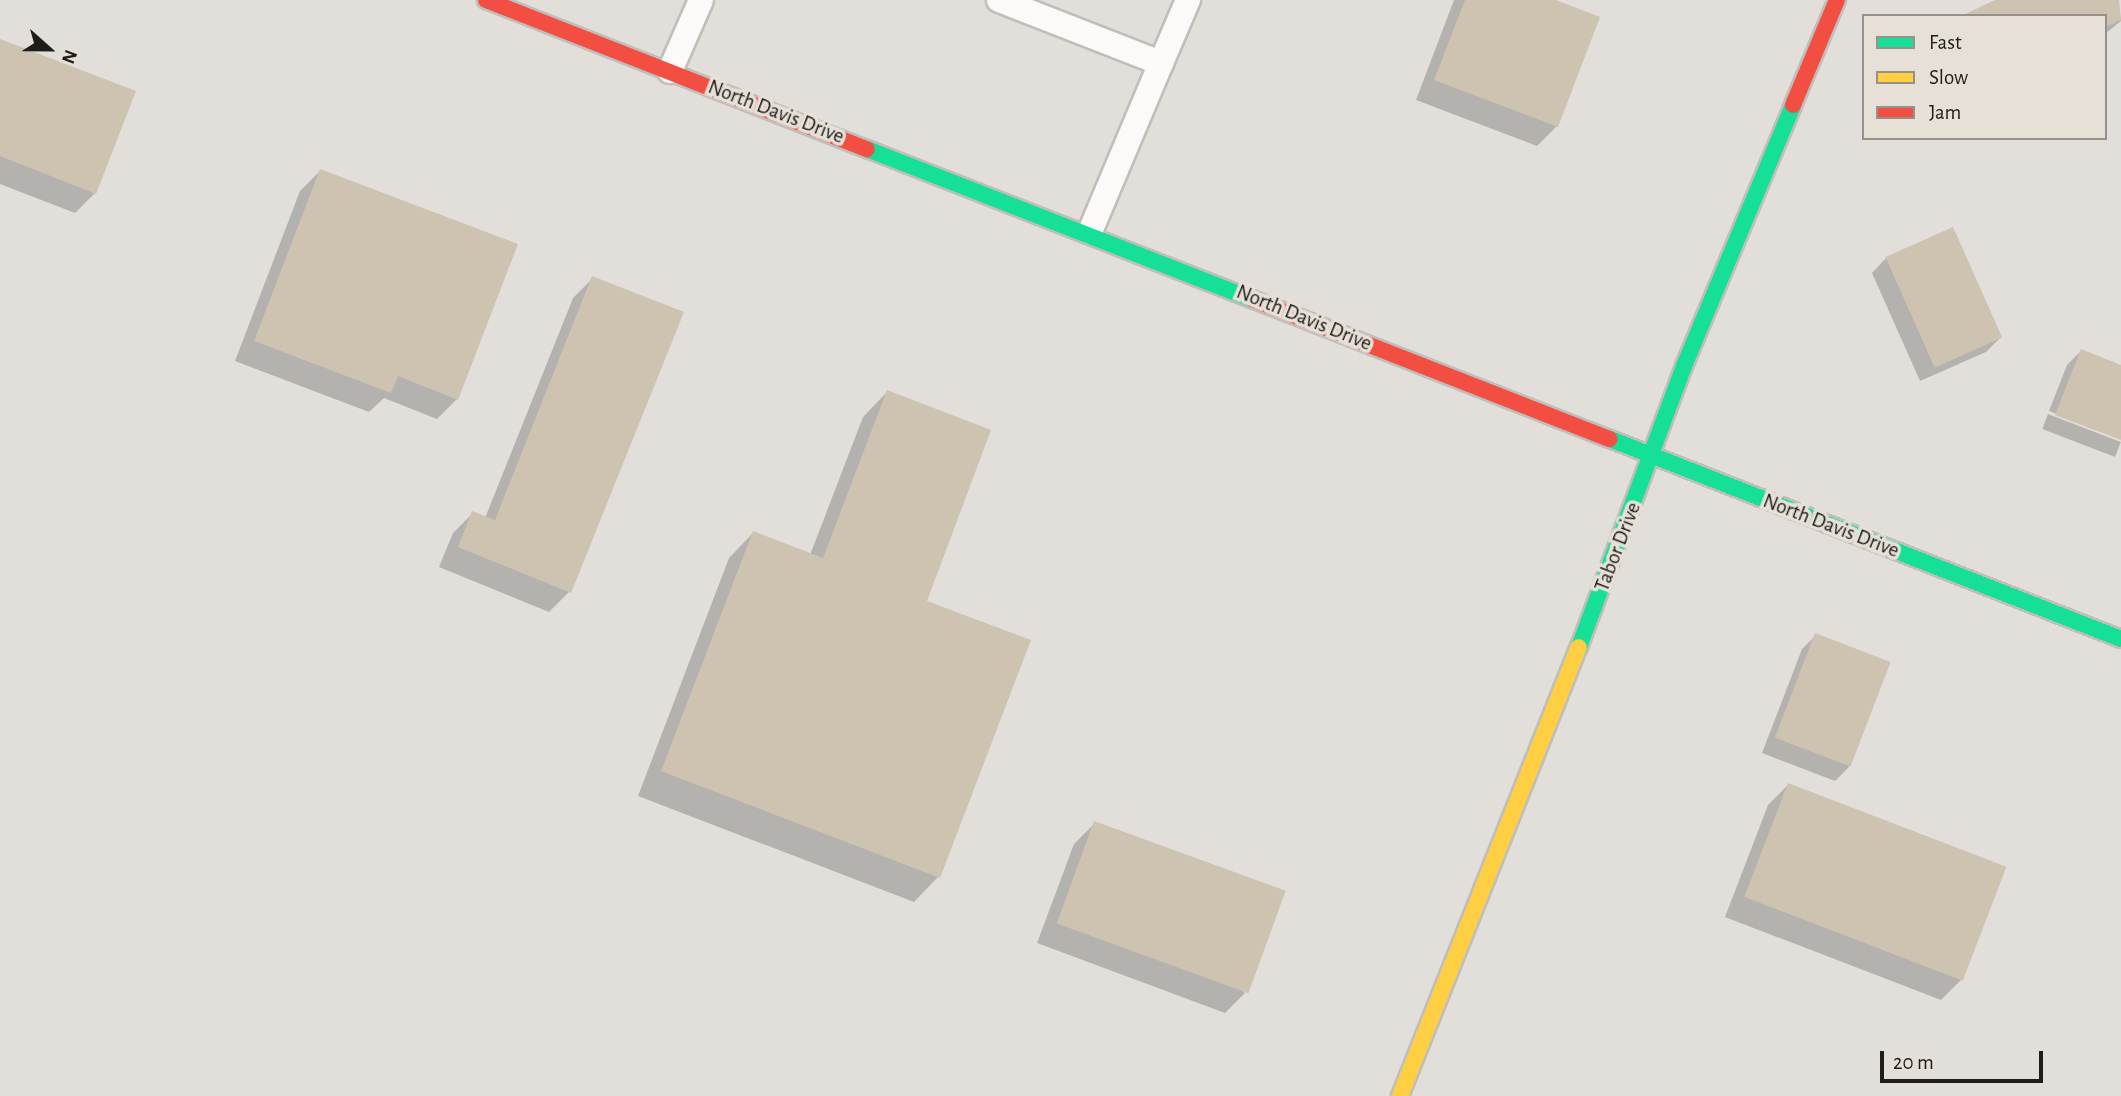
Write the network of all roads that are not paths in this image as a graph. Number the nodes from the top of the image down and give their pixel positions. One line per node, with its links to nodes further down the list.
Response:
1 (486, 0): 7 (main road, North Davis Drive)
2 (701, 0): 7 (lane)
3 (999, 0): 6 (lane)
4 (1188, 0): 6 (lane)
5 (1837, 0): 9 (main road, Tabor Drive)
6 (1161, 63): 8 (lane)
7 (670, 71): 8 (main road, North Davis Drive)
8 (1090, 233): 9 (main road, North Davis Drive)
9 (1651, 457): 10 (main road, North Davis Drive); 11 (main road, Tabor Drive)
10 (2121, 639)
11 (1400, 1096)

